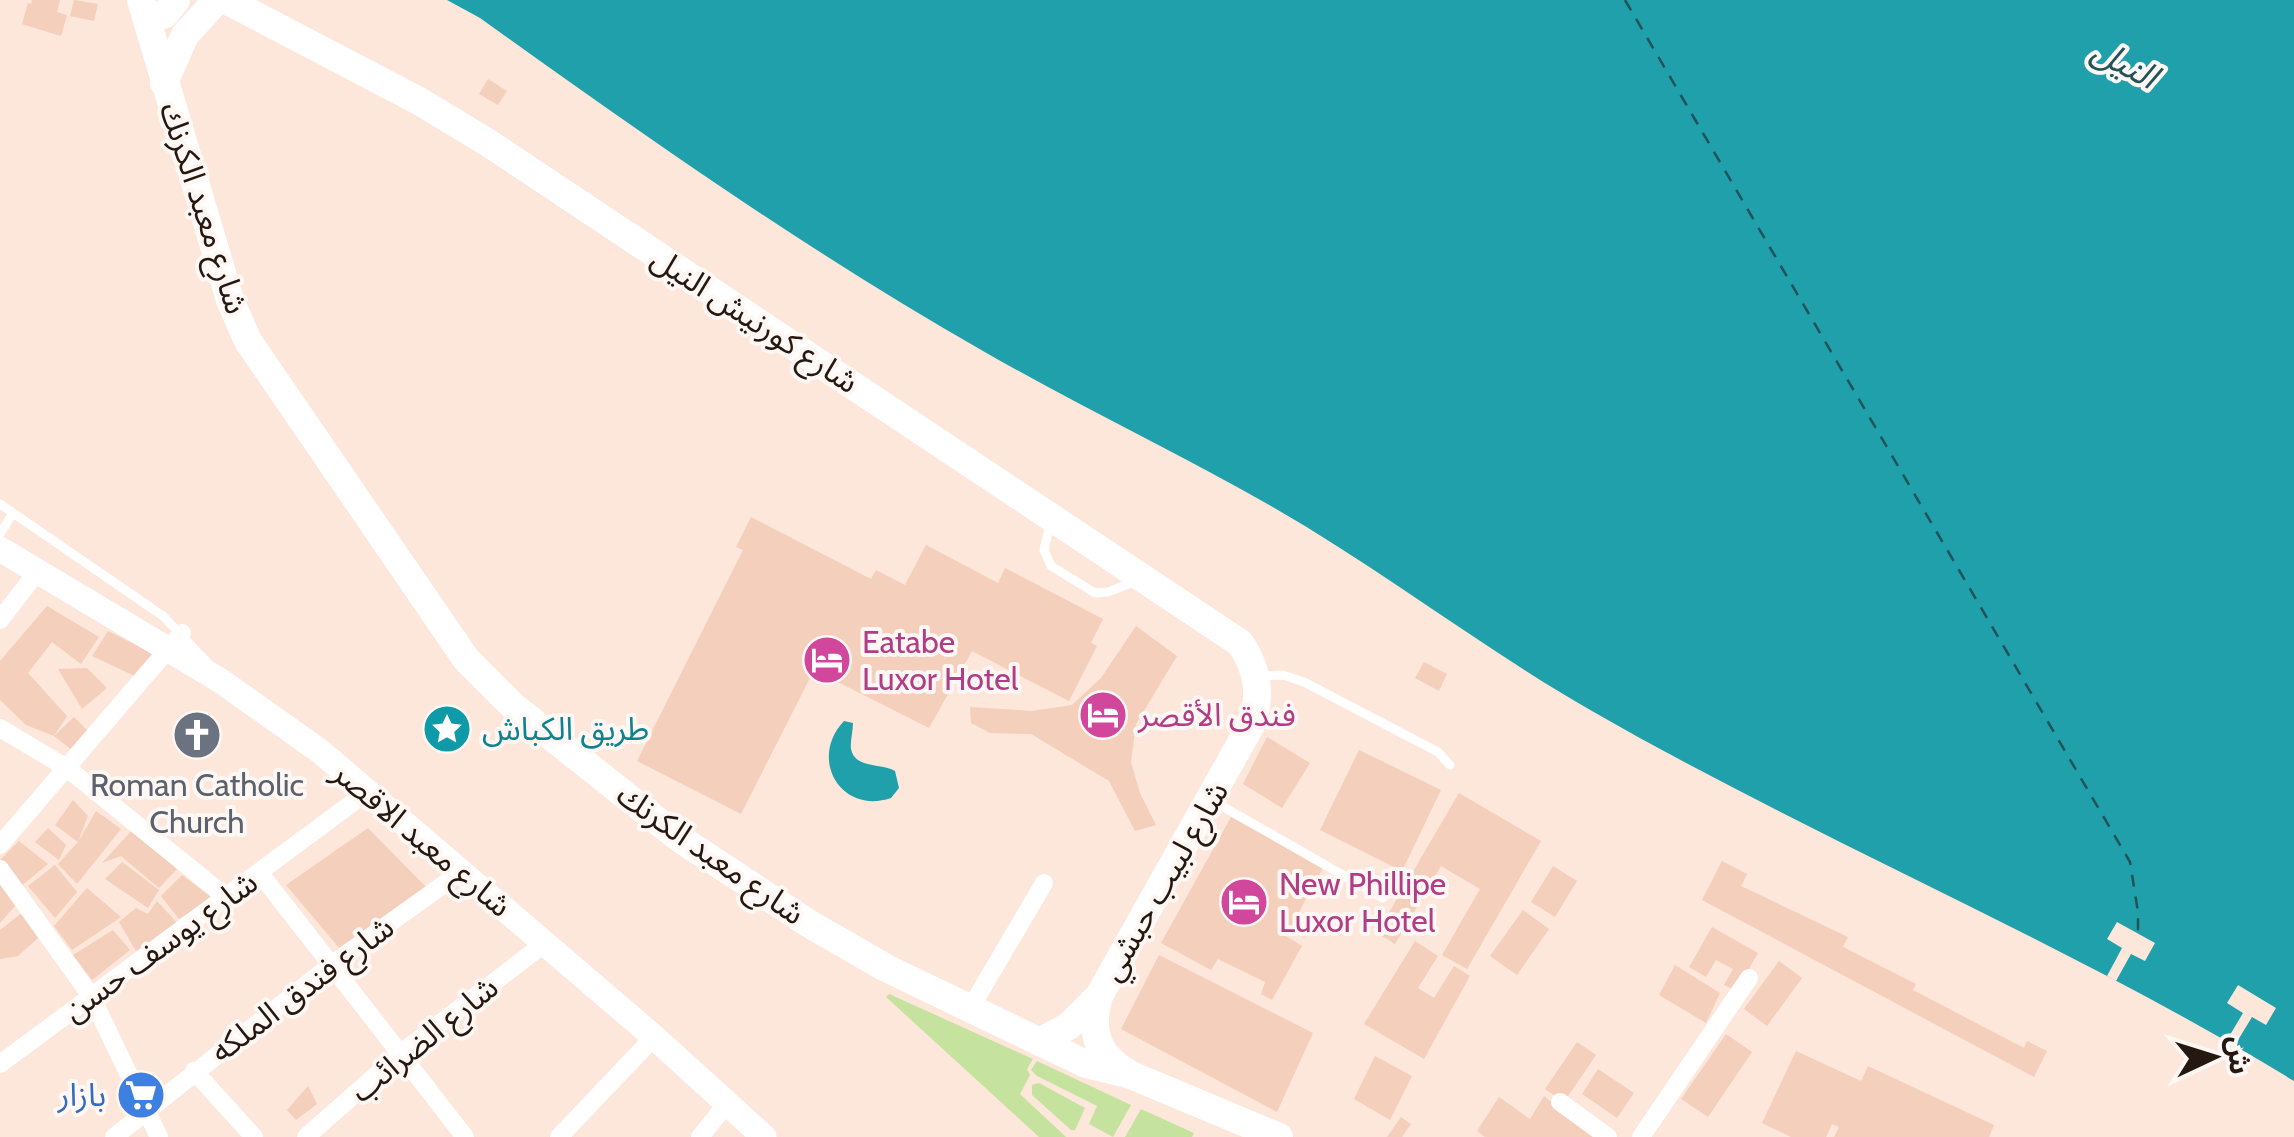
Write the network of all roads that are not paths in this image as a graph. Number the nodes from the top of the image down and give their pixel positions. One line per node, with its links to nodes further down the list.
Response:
1 (176, 0): 4 (main road)
2 (217, 0): 5 (main road)
3 (226, 0): 8 (main road, شارع كورنيش النيل)
4 (144, 10): 5 (main road, شارع معبد الكرنك)
5 (164, 83): 33 (main road, شارع معبد الكرنك)
6 (0, 504): 7 (lane)
7 (13, 513): 9 (lane); 14 (lane)
8 (1052, 517): 12 (main road, شارع كورنيش النيل); 12 (lane)
9 (0, 534)
10 (0, 549): 11 (main road, شارع معبد الاقصر)
11 (37, 572): 13 (street); 14 (main road, شارع معبد الاقصر)
12 (1143, 578): 15 (main road, شارع كورنيش النيل)
13 (0, 620)
14 (175, 642): 18 (street); 19 (main road, شارع معبد الاقصر)
15 (1256, 676): 17 (lane); 20 (main road, شارع لبيب حبشي)
16 (0, 728): 18 (street)
17 (1450, 765)
18 (67, 768): 21 (street); 26 (street)
19 (367, 792): 23 (street, شارع يوسف حسن); 24 (main road, شارع معبد الاقصر)
20 (1210, 799): 27 (lane); 32 (main road, شارع لبيب حبشي)
21 (0, 845)
22 (0, 869): 31 (street)
23 (259, 872): 26 (street, شارع يوسف حسن); 29 (street)
24 (461, 872): 28 (main road, شارع معبد الاقصر); 29 (street, شارع فندق الملكه)
25 (1044, 883): 33 (street)
26 (226, 897): 31 (street, شارع يوسف حسن)
27 (1383, 898)
28 (544, 943): 34 (main road, شارع معبد الاقصر); 36 (street, شارع الضرائب)
29 (332, 965): 36 (street); 38 (street, شارع فندق الملكه)
30 (1749, 978): 53 (street)
31 (91, 996): 37 (street, شارع يوسف حسن); 42 (street)
32 (1098, 996): 35 (main road); 39 (main road, شارع لبيب حبشي)
33 (970, 1010): 35 (main road, شارع معبد الكرنك)
34 (654, 1036): 40 (main road, شارع معبد الاقصر); 48 (street)
35 (1038, 1042): 39 (main road, شارع معبد الكرنك)
36 (400, 1054): 46 (street, شارع الضرائب); 47 (street)
37 (0, 1064)
38 (194, 1071): 42 (street, شارع فندق الملكه); 45 (street)
39 (1131, 1075): 51 (main road, شارع معبد الكرنك)
40 (728, 1102): 49 (street); 50 (main road, شارع معبد الاقصر)
41 (1560, 1102): 52 (street)
42 (146, 1110): 43 (street, شارع فندق الملكه); 44 (street)
43 (114, 1137)
44 (159, 1137)
45 (254, 1137)
46 (306, 1137)
47 (465, 1137)
48 (559, 1137)
49 (700, 1137)
50 (764, 1137)
51 (1279, 1137)
52 (1608, 1137)
53 (1642, 1137)

